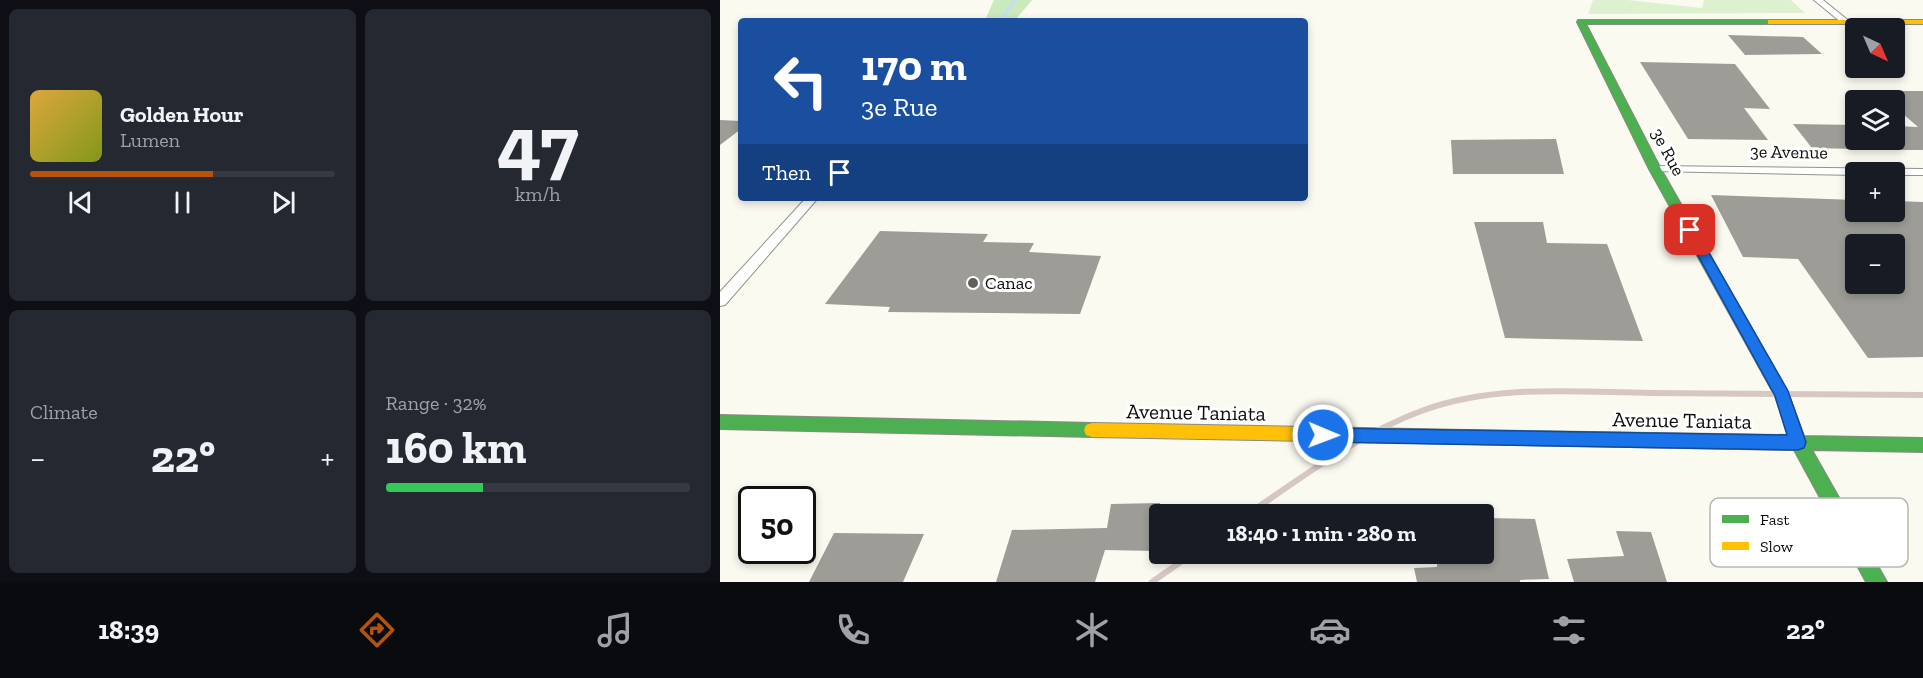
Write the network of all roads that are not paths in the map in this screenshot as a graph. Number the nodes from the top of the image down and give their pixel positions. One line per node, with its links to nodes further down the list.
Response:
1 (1818, 0): 2 (street)
2 (1845, 21): 5 (street, 3e Rue)
3 (1905, 22): 4 (street)
4 (1923, 22)
5 (1655, 169): 6 (street, 3e Avenue); 10 (street, 3e Rue)
6 (1923, 172)
7 (809, 201): 8 (street)
8 (720, 301)
9 (720, 422): 10 (street, Avenue Taniata)
10 (1798, 442): 11 (street, Avenue Taniata); 12 (street, 3e Rue)
11 (1923, 445)
12 (1830, 498)
13 (1869, 567): 14 (street, 3e Rue)
14 (1877, 582)

